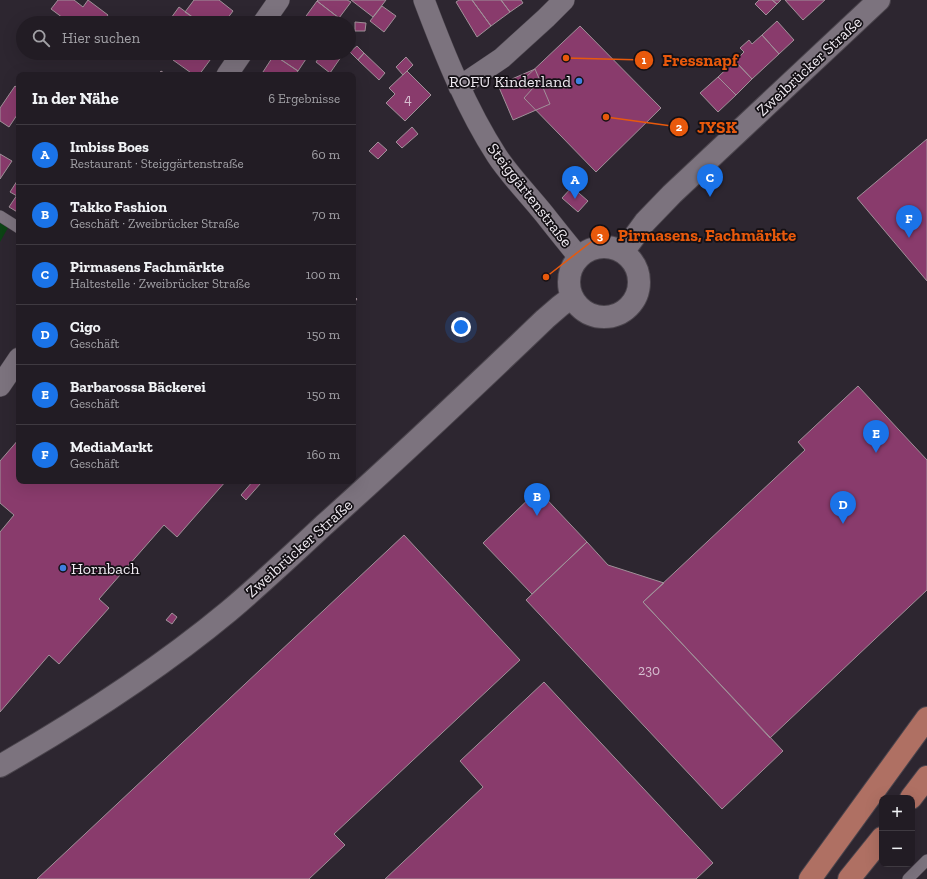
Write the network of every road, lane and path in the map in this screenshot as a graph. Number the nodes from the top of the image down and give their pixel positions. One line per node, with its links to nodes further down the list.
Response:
1 (279, 0): 5 (street)
2 (424, 0): 8 (street, Steiggärtenstraße)
3 (564, 0): 8 (street)
4 (879, 0): 11 (street, Zweibrücker Straße)
5 (268, 16)
6 (237, 60): 7 (street)
7 (229, 72)
8 (459, 87): 12 (street, Steiggärtenstraße)
9 (0, 216): 10 (lane)
10 (16, 226)
11 (623, 252): 12 (street); 13 (street)
12 (579, 258): 13 (street)
13 (572, 297): 17 (street, Zweibrücker Straße)
14 (16, 362): 15 (street)
15 (0, 386)
16 (927, 718): 22 (highway)
17 (0, 766)
18 (927, 777): 19 (highway)
19 (914, 795)
20 (879, 842): 23 (highway)
21 (927, 860): 24 (lane)
22 (810, 879)
23 (849, 879)
24 (908, 879)

